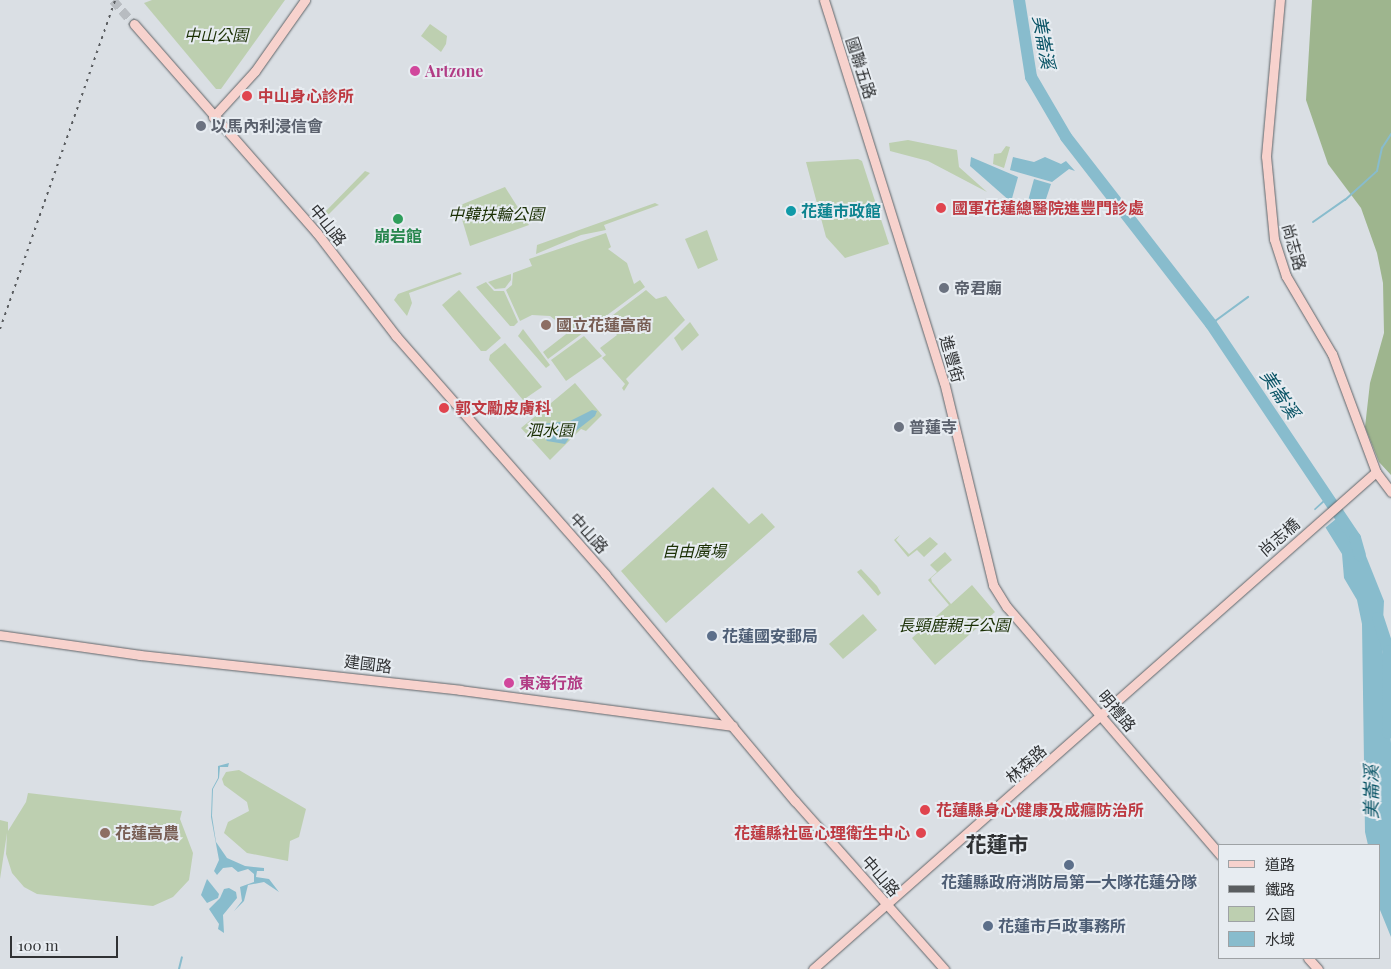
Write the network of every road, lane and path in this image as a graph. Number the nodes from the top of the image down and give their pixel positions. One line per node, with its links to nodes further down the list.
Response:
1 (305, 0): 5 (street)
2 (824, 0): 6 (street, 國聯五路)
3 (1280, 0): 7 (street, 尚志路)
4 (134, 24): 5 (street, 中山路)
5 (214, 117): 13 (street, 中山路)
6 (870, 145): 9 (street, 進豐街)
7 (1376, 472): 8 (street, 尚志路); 10 (street, 尚志橋)
8 (1391, 492)
9 (993, 585): 12 (street, 明禮路)
10 (1210, 617): 12 (street, 林森路)
11 (0, 635): 13 (street, 建國路)
12 (1103, 716): 14 (street, 明禮路); 15 (street, 林森路)
13 (733, 726): 15 (street, 中山路)
14 (1218, 853)
15 (887, 906): 17 (street, 林森路); 18 (street, 中山路)
16 (1309, 959): 19 (street)
17 (813, 969)
18 (944, 969)
19 (1318, 969)

